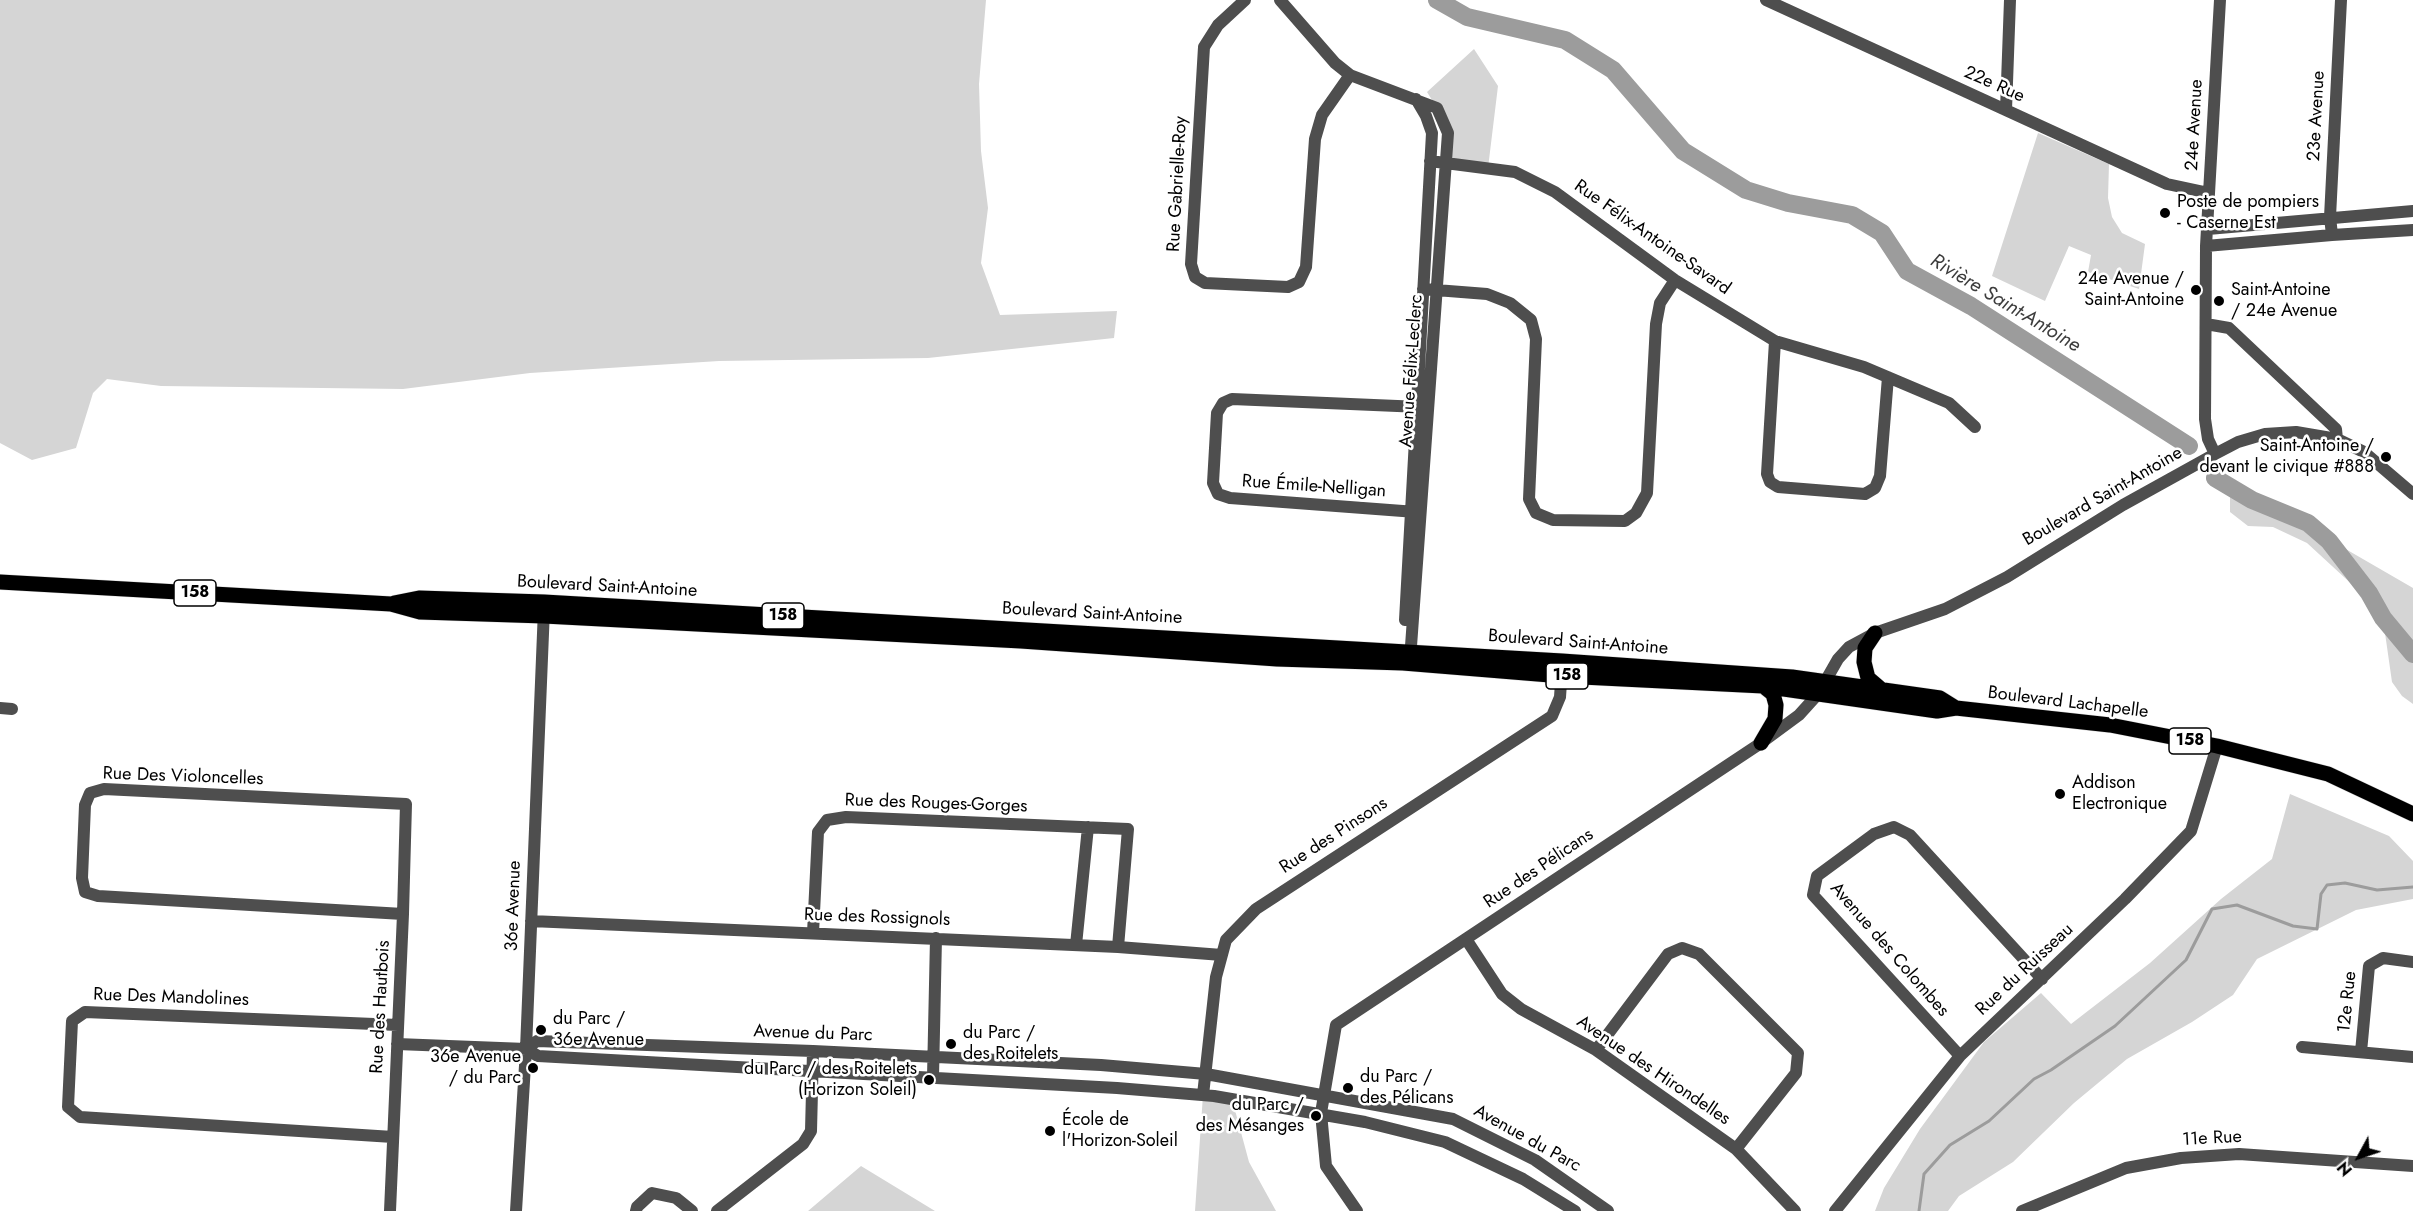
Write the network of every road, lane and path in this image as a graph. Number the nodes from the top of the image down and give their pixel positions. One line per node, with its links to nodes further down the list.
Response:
1 (1245, 0): 7 (street, Rue Gabrielle-Roy)
2 (1280, 0): 7 (street, Avenue Félix-Leclerc)
3 (1766, 0): 9 (street, 22e Rue)
4 (2010, 0): 9 (street)
5 (2220, 0): 12 (street, 24e Avenue)
6 (2341, 0): 14 (street, 23e Avenue)
7 (1350, 75): 8 (street, Avenue Félix-Leclerc)
8 (1415, 98): 10 (street, Avenue Félix-Leclerc); 11 (street, Avenue Félix-Leclerc)
9 (2006, 110): 12 (street, 22e Rue)
10 (1430, 161): 11 (street, Rue Félix-Antoine-Savard); 20 (street, Avenue Félix-Leclerc)
11 (1445, 163): 19 (street, Rue Félix-Antoine-Savard); 20 (street, Avenue Félix-Leclerc)
12 (2209, 193): 15 (street, 24e Avenue)
13 (2413, 211): 14 (street)
14 (2330, 217): 15 (street); 17 (street, 23e Avenue)
15 (2208, 229): 18 (street, 24e Avenue)
16 (2413, 230): 17 (street)
17 (2332, 234): 18 (street)
18 (2206, 246): 21 (street, 24e Avenue)
19 (1675, 280): 20 (street); 22 (street, Rue Félix-Antoine-Savard)
20 (1429, 289): 24 (street, Avenue Félix-Leclerc)
21 (2206, 324): 26 (street); 27 (street, 24e Avenue)
22 (1775, 341): 23 (street, Rue Félix-Antoine-Savard); 23 (street)
23 (1888, 377): 25 (street, Rue Félix-Antoine-Savard)
24 (1421, 407): 29 (street, Avenue Félix-Leclerc); 29 (street, Rue Émile-Nelligan)
25 (1975, 427)
26 (2337, 440): 27 (street, Boulevard Saint-Antoine); 28 (street, Boulevard Saint-Antoine)
27 (2215, 454): 32 (street, Boulevard Saint-Antoine)
28 (2413, 494)
29 (1415, 512): 33 (street, Avenue Félix-Leclerc)
30 (0, 582): 31 (main road, Boulevard Saint-Antoine / 158)
31 (544, 609): 33 (main road, Boulevard Saint-Antoine / 158); 46 (street, 36e Avenue)
32 (1875, 633): 37 (street, Boulevard Saint-Antoine); 38 (main road)
33 (1407, 657): 34 (main road, Boulevard Saint-Antoine / 158)
34 (1562, 668): 35 (main road, Boulevard Saint-Antoine / 158); 36 (main road, Boulevard Saint-Antoine / 158); 52 (street, Rue des Pinsons)
35 (1792, 677): 37 (main road, Boulevard Lachapelle / 158)
36 (1763, 686): 37 (main road, Boulevard Lachapelle / 158); 40 (main road)
37 (1822, 688): 38 (main road, Boulevard Lachapelle / 158); 39 (main road, Boulevard Lachapelle / 158); 40 (street, Rue des Pélicans)
38 (1882, 690): 39 (main road, Boulevard Lachapelle / 158)
39 (1956, 708): 41 (main road, Boulevard Lachapelle / 158)
40 (1761, 743): 49 (street, Rue des Pélicans)
41 (2217, 746): 43 (main road, Boulevard Lachapelle / 158); 54 (street, Rue du Ruisseau)
42 (406, 804): 45 (street, Rue des Hautbois); 45 (street, Rue Des Violoncelles)
43 (2413, 814)
44 (1088, 827): 47 (street, Rue des Rouges-Gorges); 50 (street); 51 (street, Rue des Rouges-Gorges)
45 (403, 914): 55 (street, Rue des Hautbois)
46 (531, 921): 47 (street, Rue des Rossignols); 58 (street, 36e Avenue)
47 (813, 933): 48 (street, Rue des Rossignols)
48 (936, 938): 50 (street, Rue des Rossignols); 63 (street)
49 (1466, 939): 59 (street, Avenue des Hirondelles); 71 (street, Rue des Pélicans)
50 (1076, 945): 51 (street, Rue des Rossignols)
51 (1118, 947): 52 (street, Rue des Rossignols)
52 (1222, 955): 67 (street, Rue des Pinsons)
53 (2413, 962): 61 (street, 12e Rue)
54 (2042, 979): 62 (street, Rue du Ruisseau); 62 (street, Avenue des Colombes)
55 (398, 1025): 56 (street, Rue des Hautbois); 73 (street, Rue Des Mandolines)
56 (397, 1044): 58 (street, Avenue du Parc); 73 (street, Rue des Hautbois)
57 (2302, 1047): 61 (street, 12e Rue)
58 (526, 1049): 60 (street, Avenue du Parc); 66 (street, Avenue du Parc); 77 (street, 36e Avenue)
59 (1596, 1050): 74 (street, Avenue des Hirondelles); 74 (street)
60 (813, 1051): 63 (street, Avenue du Parc); 66 (street)
61 (2361, 1052): 64 (street, 12e Rue)
62 (1960, 1056): 85 (street, Rue du Ruisseau)
63 (935, 1057): 65 (street, Avenue du Parc); 68 (street)
64 (2413, 1057)
65 (1101, 1065): 67 (street, Avenue du Parc); 69 (street)
66 (813, 1071): 68 (street, Avenue du Parc); 80 (street)
67 (1206, 1074): 70 (street, Rue des Pinsons); 71 (street, Avenue du Parc)
68 (933, 1077): 69 (street, Avenue du Parc)
69 (1098, 1087): 70 (street, Avenue du Parc)
70 (1203, 1095): 72 (street, Avenue du Parc)
71 (1324, 1096): 72 (street, Rue des Pélicans); 83 (street, Avenue du Parc)
72 (1321, 1113): 81 (street, Rue des Pélicans); 82 (street, Avenue du Parc)
73 (393, 1137): 76 (street, Rue des Hautbois)
74 (1736, 1149): 84 (street, Avenue des Hirondelles)
75 (2413, 1166): 86 (street, 11e Rue)
76 (390, 1211)
77 (516, 1211)
78 (636, 1211): 79 (street)
79 (692, 1211)
80 (717, 1211)
81 (1357, 1211)
82 (1575, 1211)
83 (1608, 1211)
84 (1795, 1211)
85 (1835, 1211)
86 (2022, 1211)

